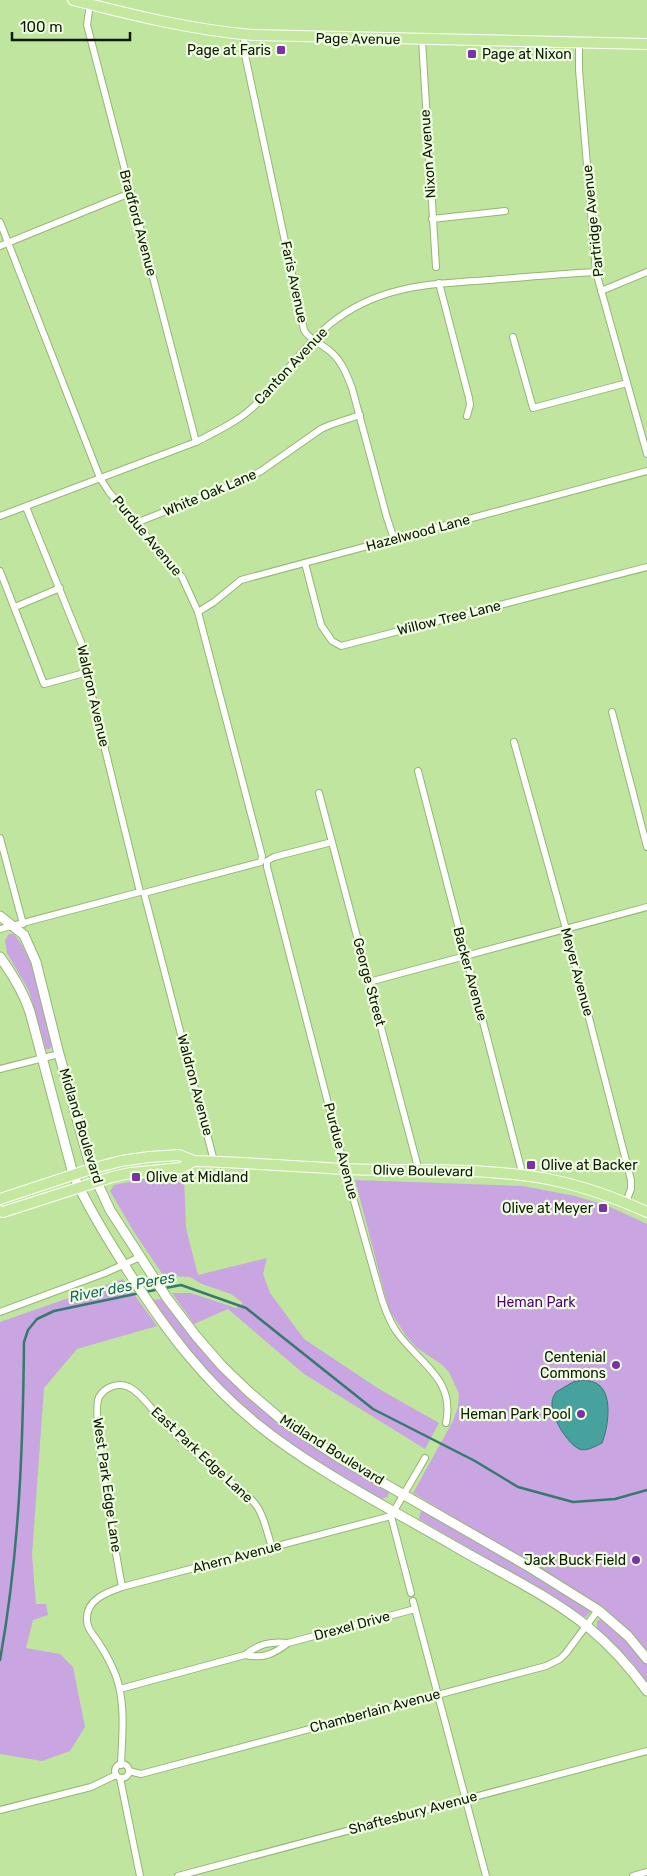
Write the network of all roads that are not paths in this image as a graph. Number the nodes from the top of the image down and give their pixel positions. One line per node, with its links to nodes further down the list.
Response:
1 (72, 0): 2 (main road, Page Avenue)
2 (90, 4): 3 (main road, Page Avenue); 7 (street, Bradford Avenue)
3 (244, 35): 4 (main road, Page Avenue); 19 (street, Faris Avenue)
4 (422, 40): 5 (main road, Page Avenue); 9 (street, Nixon Avenue)
5 (579, 43): 6 (main road, Page Avenue); 14 (street, Partridge Avenue)
6 (647, 44)
7 (130, 193): 11 (street); 25 (street, Bradford Avenue)
8 (505, 211): 9 (street)
9 (432, 219): 13 (street, Nixon Avenue)
10 (0, 222): 11 (street, Purdue Avenue)
11 (8, 242): 12 (street); 28 (street, Purdue Avenue)
12 (0, 246)
13 (436, 267)
14 (596, 272): 16 (street, Canton Avenue); 17 (street, Partridge Avenue)
15 (647, 272): 17 (street)
16 (439, 283): 19 (street, Canton Avenue); 22 (street)
17 (601, 290): 20 (street, Partridge Avenue)
18 (513, 338): 20 (street)
19 (314, 339): 21 (street, Faris Avenue); 25 (street, Canton Avenue)
20 (628, 383): 24 (street, Partridge Avenue)
21 (360, 415): 31 (street, White Oak Lane); 32 (street, Faris Avenue)
22 (467, 416)
23 (647, 418): 24 (street)
24 (638, 421): 26 (street, Partridge Avenue)
25 (196, 442): 28 (street, Canton Avenue)
26 (647, 454)
27 (647, 471): 32 (street, Hazelwood Lane)
28 (100, 478): 29 (street, Canton Avenue); 31 (street, Purdue Avenue)
29 (26, 507): 30 (street, Canton Avenue); 36 (street, Waldron Avenue)
30 (0, 516)
31 (136, 523): 38 (street, Purdue Avenue)
32 (394, 539): 33 (street, Hazelwood Lane)
33 (305, 563): 34 (street, Willow Tree Lane); 38 (street, Hazelwood Lane)
34 (647, 567)
35 (0, 571): 37 (street)
36 (60, 588): 37 (street); 39 (street, Waldron Avenue)
37 (15, 607): 39 (street)
38 (198, 612): 47 (street, Purdue Avenue)
39 (88, 672): 48 (street, Waldron Avenue)
40 (612, 712): 46 (street)
41 (514, 742): 54 (street, Meyer Avenue)
42 (418, 771): 55 (street, Backer Avenue)
43 (319, 793): 45 (street, George Street)
44 (0, 838): 51 (street)
45 (332, 842): 47 (street); 57 (street, George Street)
46 (647, 847)
47 (264, 861): 48 (street); 64 (street, Purdue Avenue)
48 (142, 892): 51 (street); 62 (street, Waldron Avenue)
49 (647, 907): 54 (street)
50 (0, 916): 52 (main road, Midland Boulevard)
51 (23, 924): 52 (street)
52 (12, 926): 53 (street); 58 (main road, Midland Boulevard)
53 (0, 929)
54 (566, 929): 55 (street); 71 (street, Meyer Avenue)
55 (465, 956): 57 (street); 67 (street, Backer Avenue)
56 (0, 957): 59 (main road, Midland Boulevard)
57 (369, 982): 65 (street, George Street)
58 (59, 1054): 59 (street); 63 (main road, Midland Boulevard)
59 (41, 1058): 60 (street); 66 (main road, Midland Boulevard)
60 (0, 1069)
61 (194, 1161): 62 (main road, Olive Boulevard); 63 (main road, Olive Boulevard); 68 (main road, Olive Boulevard)
62 (214, 1162): 64 (main road, Olive Boulevard)
63 (91, 1169): 66 (main road, Olive Boulevard); 68 (main road, Midland Boulevard)
64 (345, 1169): 65 (main road, Olive Boulevard); 78 (street, Purdue Avenue)
65 (420, 1171): 67 (main road, Olive Boulevard)
66 (73, 1174): 69 (main road, Midland Boulevard); 70 (main road, Olive Boulevard)
67 (523, 1176): 71 (main road, Olive Boulevard)
68 (96, 1182): 69 (main road, Olive Boulevard); 74 (main road, Midland Boulevard)
69 (79, 1188): 72 (main road, Olive Boulevard); 75 (main road, Midland Boulevard)
70 (0, 1199)
71 (626, 1202): 73 (main road, Olive Boulevard)
72 (0, 1211)
73 (647, 1212)
74 (140, 1257): 75 (street); 80 (main road, Midland Boulevard)
75 (124, 1265): 76 (street); 81 (main road, Midland Boulevard)
76 (0, 1312)
77 (110, 1387): 82 (street, East Park Edge Lane); 83 (street, West Park Edge Lane)
78 (446, 1424)
79 (425, 1458): 80 (street)
80 (404, 1494): 81 (street); 85 (main road, Midland Boulevard)
81 (392, 1513): 82 (street, Ahern Avenue); 84 (street); 86 (main road, Midland Boulevard)
82 (272, 1547): 83 (street, Ahern Avenue)
83 (122, 1587): 90 (street, Ahern Avenue)
84 (411, 1593)
85 (598, 1610): 86 (street, Chamberlain Avenue); 89 (main road, Midland Boulevard)
86 (586, 1626): 91 (main road, Midland Boulevard); 92 (street, Chamberlain Avenue)
87 (288, 1643): 88 (street, Drexel Drive); 88 (street, Drexel Drive); 92 (street, Drexel Drive)
88 (245, 1655): 90 (street, Drexel Drive)
89 (647, 1659)
90 (120, 1688): 94 (street)
91 (647, 1691)
92 (438, 1694): 95 (street, Chamberlain Avenue); 97 (street)
93 (647, 1751): 97 (street, Shaftesbury Avenue)
94 (121, 1765): 95 (street); 96 (street)
95 (129, 1771): 96 (street)
96 (118, 1776): 98 (street); 100 (street)
97 (466, 1799): 101 (street, Shaftesbury Avenue); 102 (street)
98 (0, 1810)
99 (647, 1872): 103 (street)
100 (140, 1876)
101 (178, 1876)
102 (486, 1876)
103 (633, 1876)

